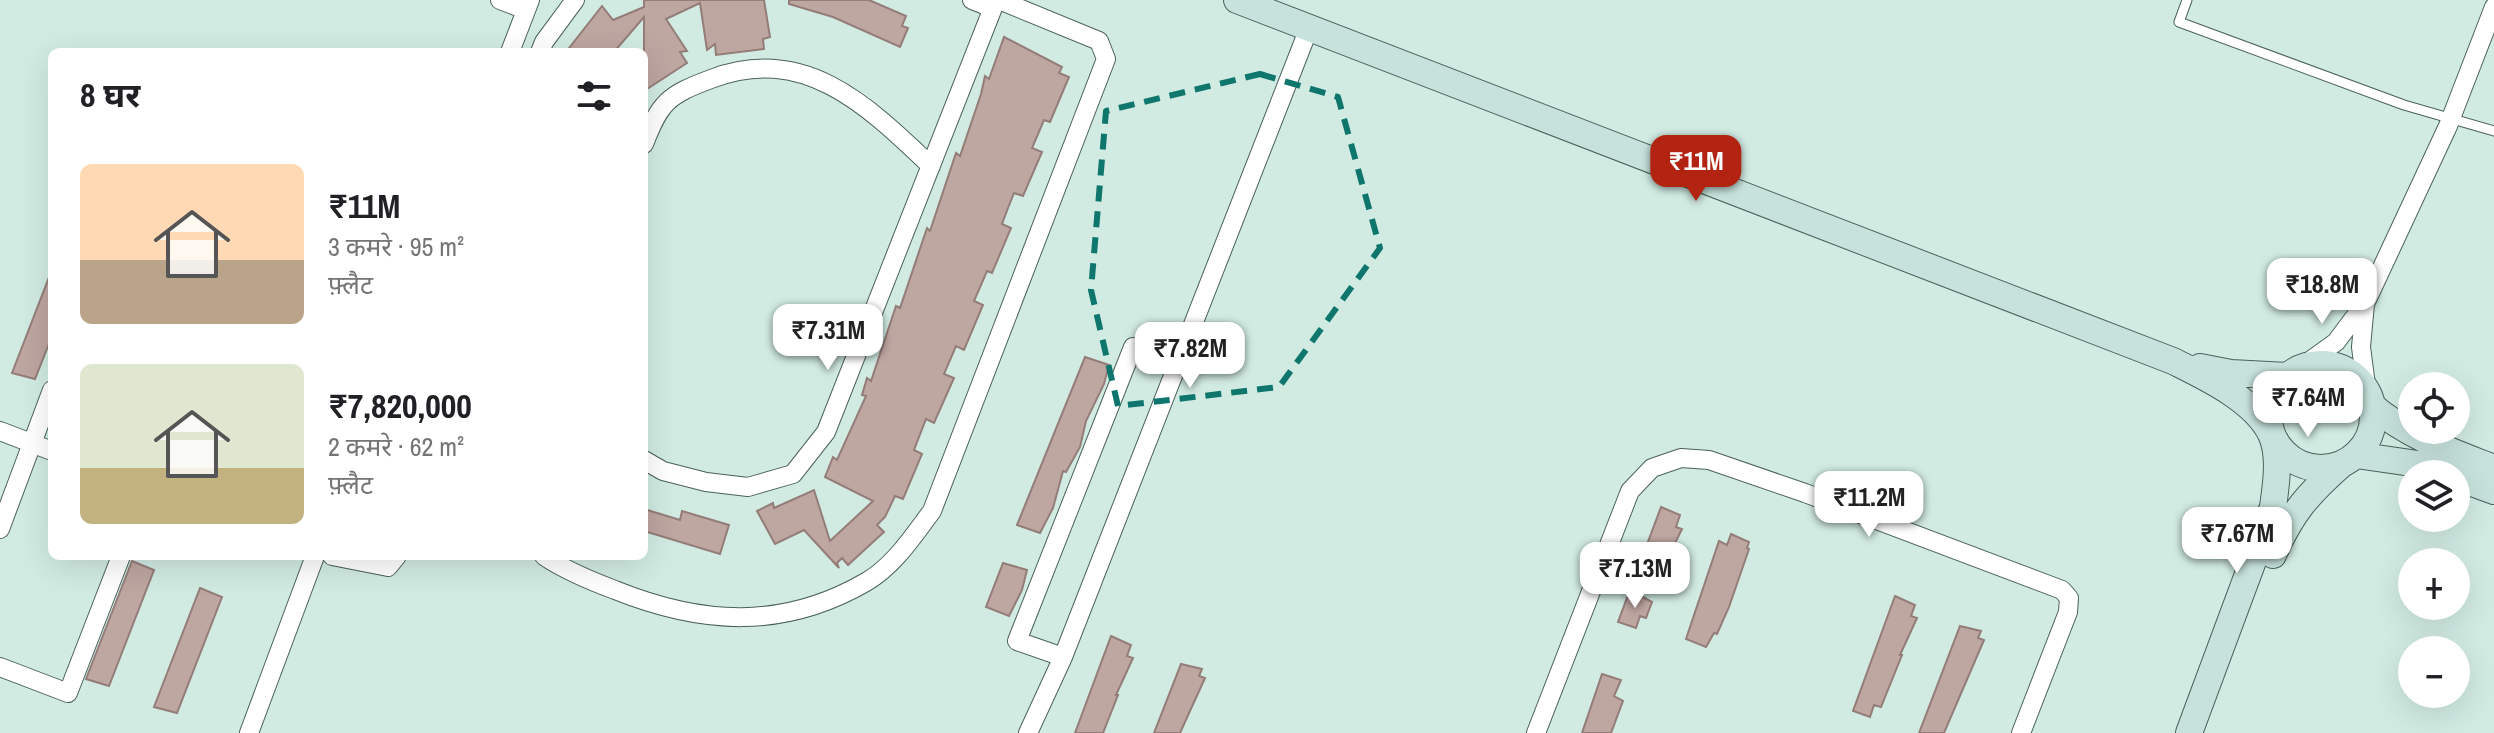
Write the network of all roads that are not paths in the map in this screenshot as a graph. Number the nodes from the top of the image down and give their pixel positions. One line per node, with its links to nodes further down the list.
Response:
1 (500, 0): 7 (street)
2 (575, 0): 11 (street)
3 (972, 0): 6 (street)
4 (1237, 0): 9 (street)
5 (2187, 0): 12 (lane)
6 (996, 3): 15 (street); 37 (street)
7 (528, 5): 10 (street)
8 (2494, 7): 12 (street)
9 (1309, 28): 18 (street); 38 (street)
10 (512, 48)
11 (542, 48)
12 (2452, 117): 13 (lane); 16 (street)
13 (2494, 131)
14 (648, 134): 15 (street)
15 (931, 166): 27 (street)
16 (2365, 304): 19 (street); 20 (street)
17 (1133, 347): 38 (street)
18 (2173, 361): 19 (street); 23 (street)
19 (2294, 372): 20 (street); 23 (street)
20 (2369, 399): 26 (street); 29 (street)
21 (48, 401): 24 (street)
22 (0, 431): 24 (street)
23 (2273, 436): 26 (street); 44 (street)
24 (32, 444): 25 (street); 32 (street)
25 (48, 450)
26 (2349, 459): 28 (street); 45 (street)
27 (648, 462)
28 (2398, 463)
29 (2494, 468)
30 (2470, 482): 31 (street)
31 (2494, 491)
32 (0, 529)
33 (119, 560): 39 (street)
34 (314, 560): 40 (street)
35 (352, 560): 36 (street)
36 (394, 560)
37 (551, 560)
38 (1063, 657): 41 (street)
39 (0, 667)
40 (249, 733)
41 (1028, 733)
42 (1536, 733): 43 (street)
43 (2021, 733)
44 (2189, 733)
45 (2203, 733)

